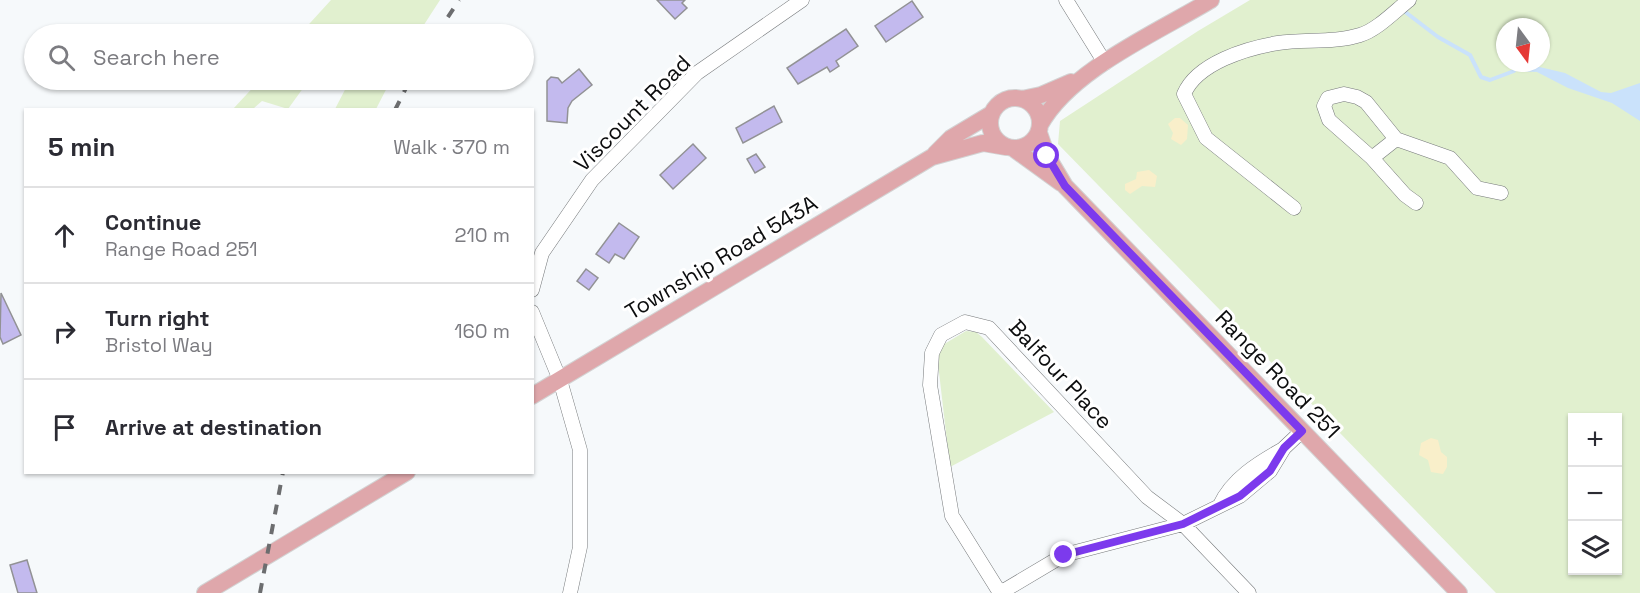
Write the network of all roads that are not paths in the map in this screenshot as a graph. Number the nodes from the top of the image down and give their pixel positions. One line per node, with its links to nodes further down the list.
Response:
1 (802, 0): 18 (street, Viscount Road)
2 (1066, 0): 5 (street)
3 (1211, 0): 5 (main road)
4 (1409, 0): 17 (street)
5 (1105, 63): 6 (main road)
6 (1080, 78): 7 (main road); 9 (main road)
7 (1022, 99): 8 (main road); 9 (main road)
8 (991, 114): 11 (main road); 12 (main road, Township Road 543A)
9 (1039, 129): 11 (main road); 14 (main road, Range Road 251)
10 (1396, 139): 13 (street); 13 (street); 15 (street)
11 (1010, 148): 12 (main road, Township Road 543A); 14 (main road, Range Road 251)
12 (932, 157): 20 (main road, Township Road 543A)
13 (1372, 158): 16 (street)
14 (1065, 186): 22 (main road, Range Road 251)
15 (1501, 193)
16 (1416, 203)
17 (1294, 208)
18 (534, 283)
19 (534, 317): 20 (street)
20 (560, 380): 21 (main road, Township Road 543A); 26 (street)
21 (534, 395)
22 (1302, 431): 24 (street); 29 (main road, Range Road 251)
23 (404, 474): 25 (main road)
24 (1183, 524): 27 (street); 27 (street, Balfour Place); 28 (street, Balfour Place)
25 (205, 593)
26 (570, 593)
27 (1000, 593)
28 (1250, 593)
29 (1459, 593)

